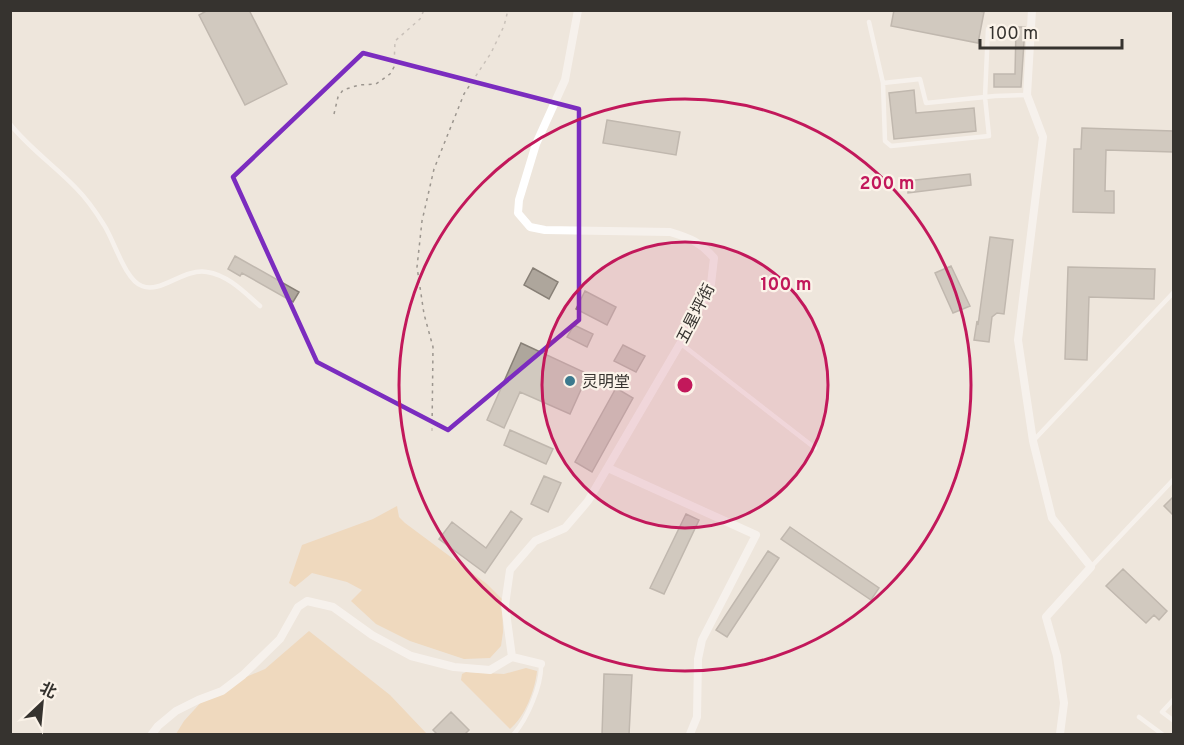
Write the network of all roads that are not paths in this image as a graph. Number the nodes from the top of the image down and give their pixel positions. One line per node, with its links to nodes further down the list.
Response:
1 (578, 10): 11 (street, 五星坪街)
2 (1032, 10): 6 (street)
3 (869, 22): 5 (lane)
4 (988, 29): 7 (lane)
5 (883, 83): 7 (lane); 7 (lane)
6 (1027, 95): 7 (lane); 12 (street)
7 (985, 96)
8 (10, 124): 10 (lane)
9 (1173, 292): 12 (lane)
10 (260, 306)
11 (680, 343): 13 (lane); 14 (street, 五星坪街)
12 (1033, 441): 16 (street)
13 (815, 448)
14 (608, 468): 17 (street, 五星坪街); 24 (street)
15 (1173, 479): 16 (lane)
16 (1091, 567): 25 (street)
17 (512, 657): 18 (street); 22 (street)
18 (541, 664): 23 (lane)
19 (1173, 699): 21 (lane)
20 (1139, 717): 26 (lane)
21 (1173, 721)
22 (152, 735)
23 (514, 735)
24 (690, 735)
25 (1060, 735)
26 (1162, 735)

